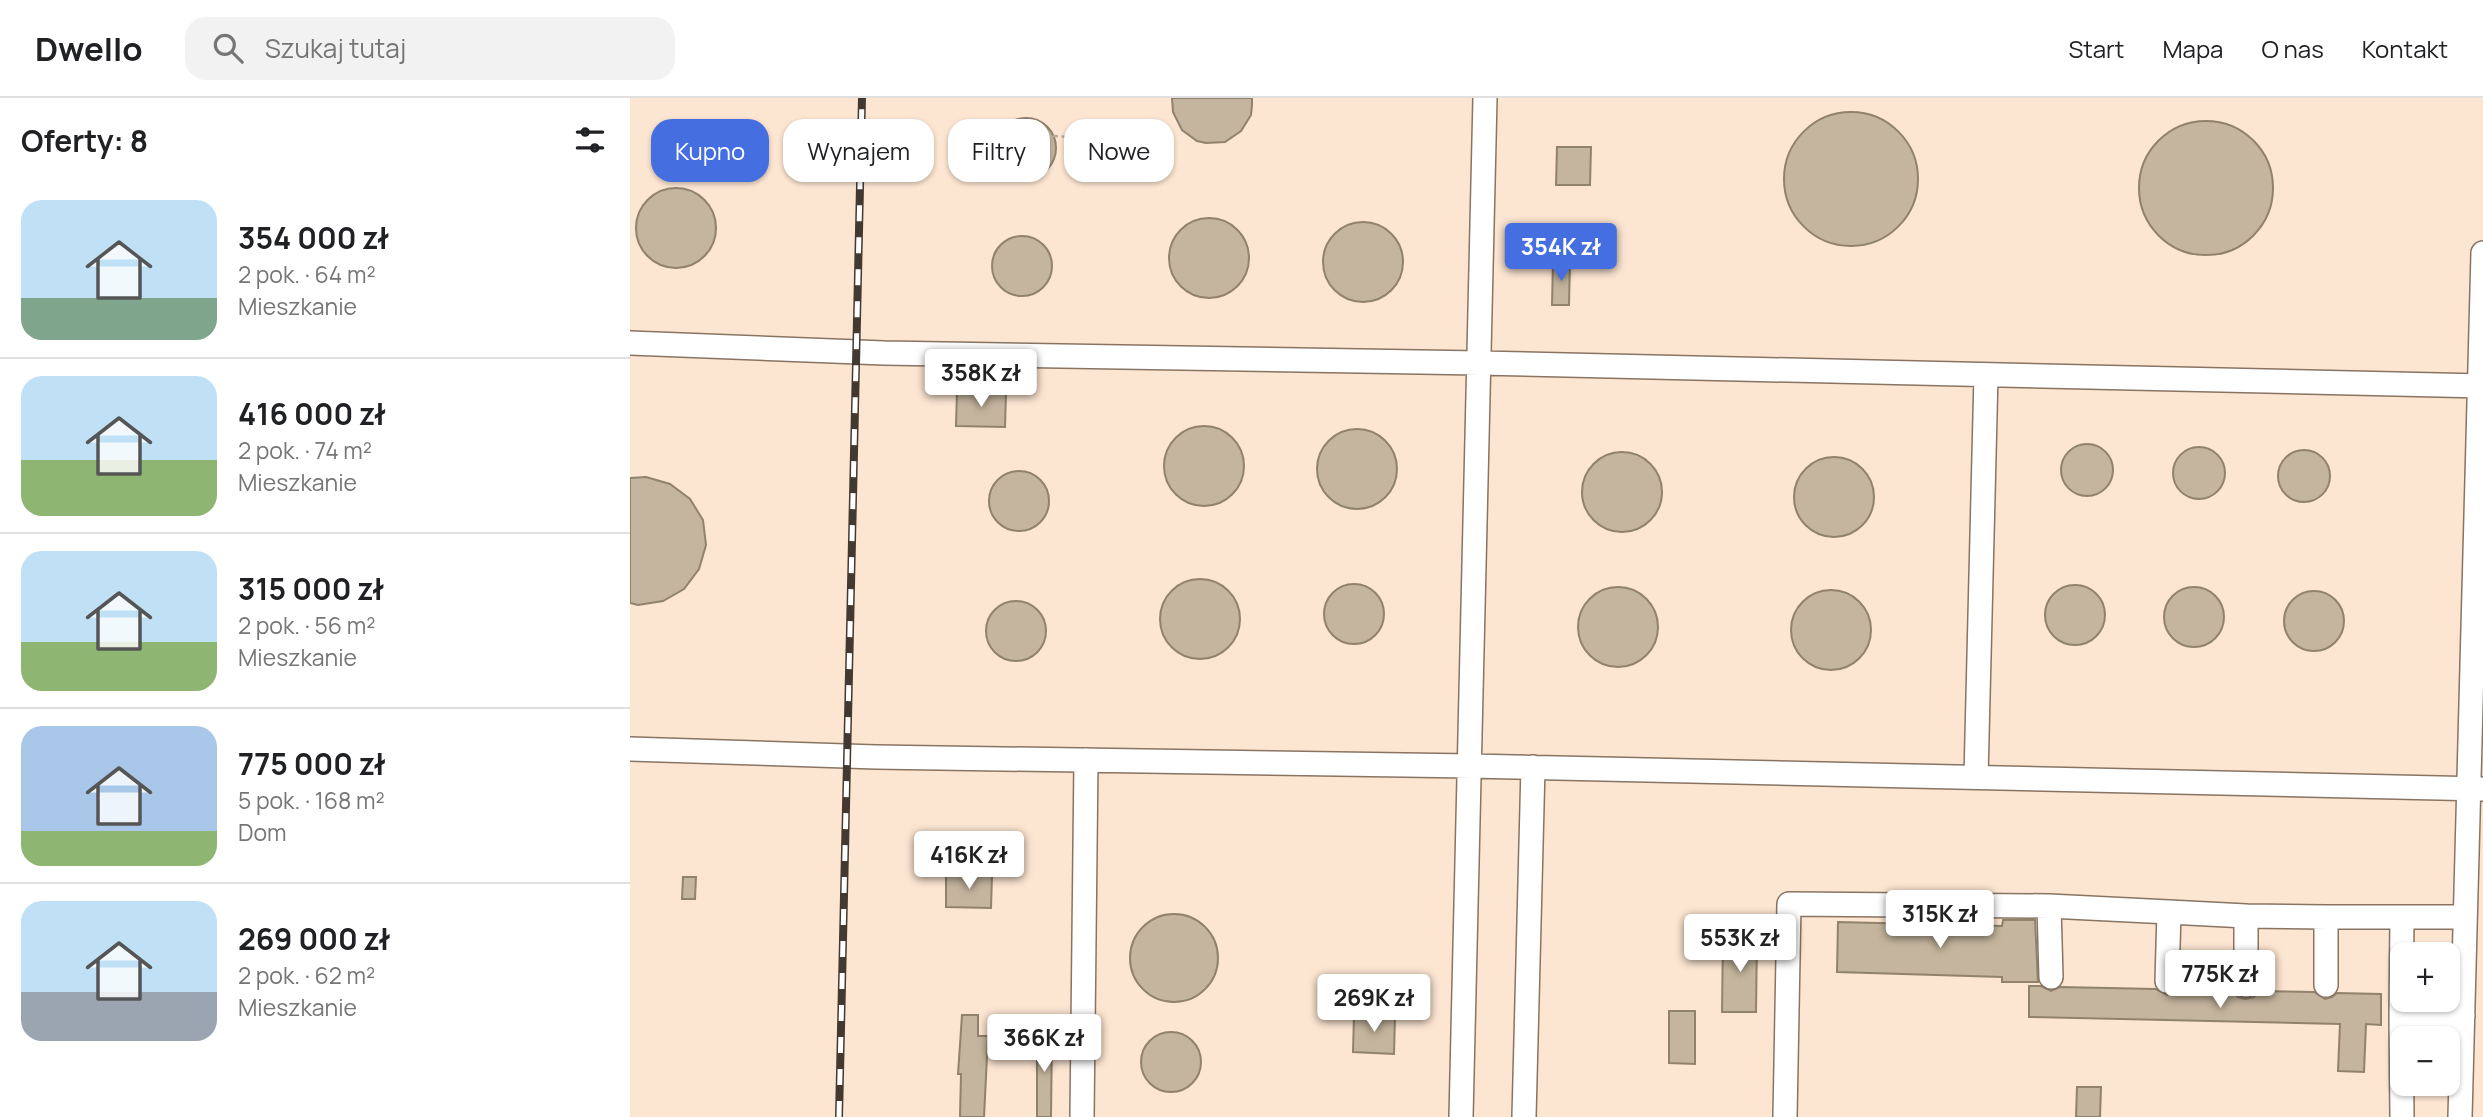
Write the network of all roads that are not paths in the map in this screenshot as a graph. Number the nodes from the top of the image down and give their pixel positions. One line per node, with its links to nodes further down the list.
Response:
1 (1486, 98): 4 (lane)
2 (2483, 253): 6 (lane)
3 (630, 343): 4 (lane)
4 (1479, 363): 5 (lane); 9 (lane)
5 (1986, 375): 6 (lane); 11 (lane)
6 (2481, 386): 12 (lane)
7 (630, 749): 8 (lane)
8 (1086, 760): 9 (lane); 26 (lane)
9 (1471, 766): 10 (lane); 27 (lane)
10 (1533, 767): 11 (lane); 28 (lane)
11 (1976, 777): 12 (lane)
12 (2476, 789): 18 (lane)
13 (2049, 906): 14 (lane); 20 (lane); 29 (lane)
14 (2169, 912): 15 (lane); 21 (lane)
15 (2246, 916): 16 (lane); 22 (lane)
16 (2326, 916): 17 (lane); 23 (lane)
17 (2402, 916): 18 (lane); 25 (lane)
18 (2465, 917): 19 (lane)
19 (2474, 948): 24 (lane)
20 (2051, 977)
21 (2167, 981)
22 (2246, 985)
23 (2326, 985)
24 (2470, 1004): 25 (lane); 31 (lane)
25 (2401, 1017): 30 (lane)
26 (1082, 1117)
27 (1461, 1117)
28 (1524, 1117)
29 (1784, 1117)
30 (2402, 1117)
31 (2460, 1117)

